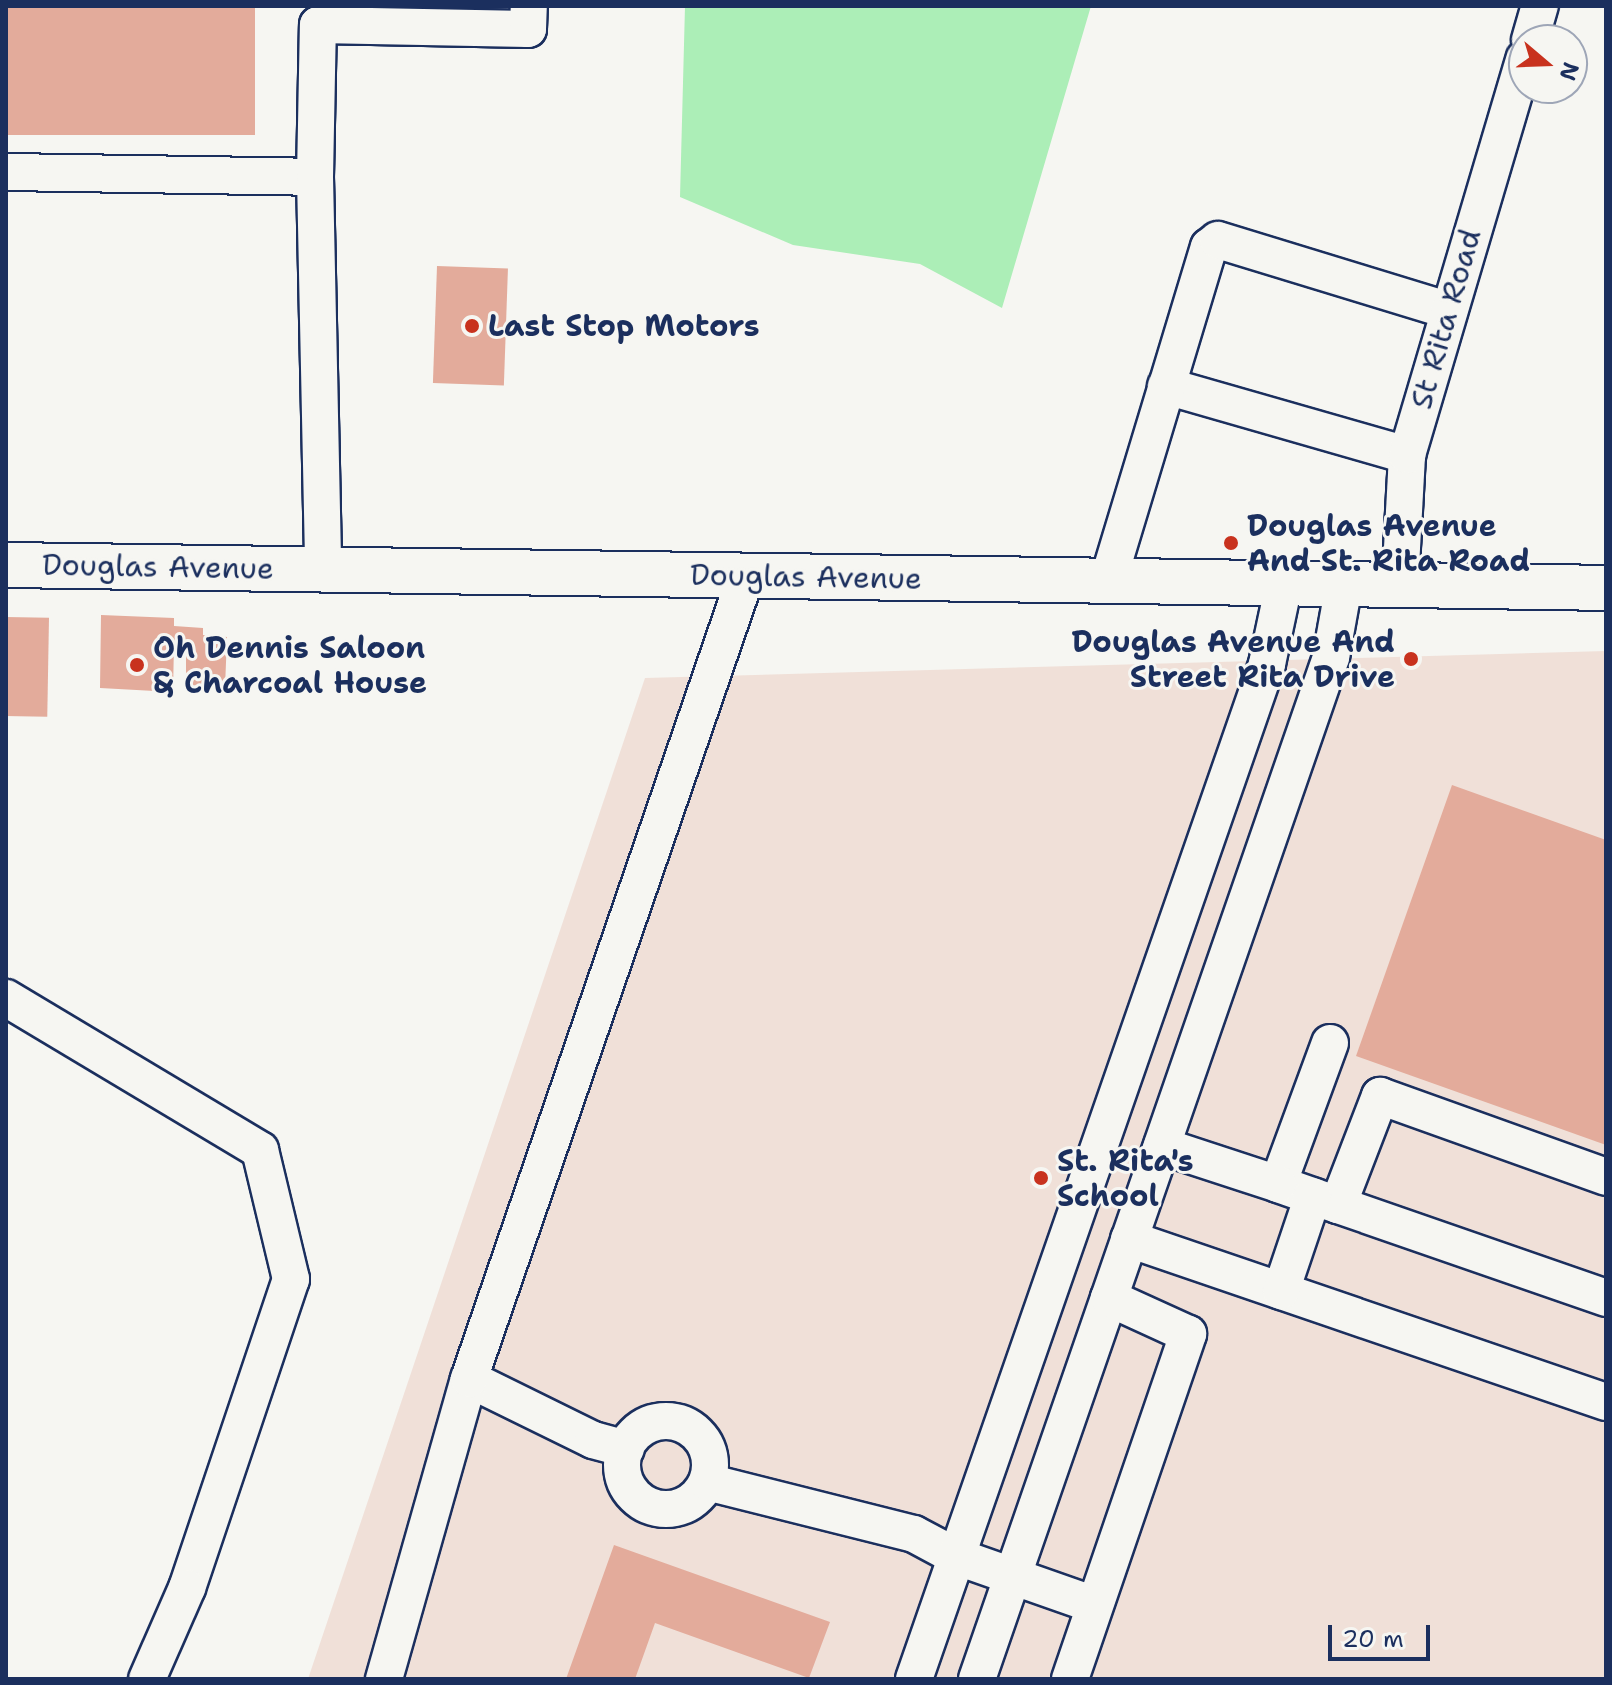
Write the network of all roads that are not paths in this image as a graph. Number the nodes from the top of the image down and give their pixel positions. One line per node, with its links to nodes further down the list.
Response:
1 (529, 6): 4 (street)
2 (1510, 104): 5 (street, St Rita Road)
3 (6, 172): 4 (street)
4 (315, 177): 9 (street)
5 (1447, 310): 6 (street); 7 (street, St Rita Road)
6 (1166, 386): 7 (street); 11 (street)
7 (1407, 455): 14 (street, St Rita Road)
8 (6, 565): 9 (main road, Douglas Avenue)
9 (323, 569): 10 (main road, Douglas Avenue)
10 (746, 576): 11 (main road, Douglas Avenue); 26 (street)
11 (1108, 581): 12 (main road, Douglas Avenue)
12 (1284, 584): 13 (main road, Douglas Avenue); 30 (street)
13 (1344, 585): 14 (main road, Douglas Avenue); 18 (street)
14 (1400, 585): 15 (main road, Douglas Avenue)
15 (1606, 588)
16 (6, 998): 33 (street)
17 (1330, 1043): 20 (street)
18 (1162, 1146): 20 (street); 22 (street)
19 (1606, 1177): 21 (street)
20 (1278, 1184): 21 (street)
21 (1326, 1200): 23 (street); 25 (street)
22 (1129, 1239): 23 (street); 24 (street)
23 (1281, 1291): 27 (street)
24 (1109, 1298): 31 (street); 32 (street)
25 (1606, 1298)
26 (469, 1379): 28 (street); 34 (street)
27 (1606, 1402)
28 (626, 1449): 29 (street); 29 (street)
29 (707, 1482): 30 (street)
30 (955, 1556): 31 (street); 35 (street)
31 (1012, 1576): 32 (street); 36 (street)
32 (1095, 1605): 37 (street)
33 (147, 1679)
34 (384, 1679)
35 (914, 1679)
36 (977, 1679)
37 (1070, 1679)

